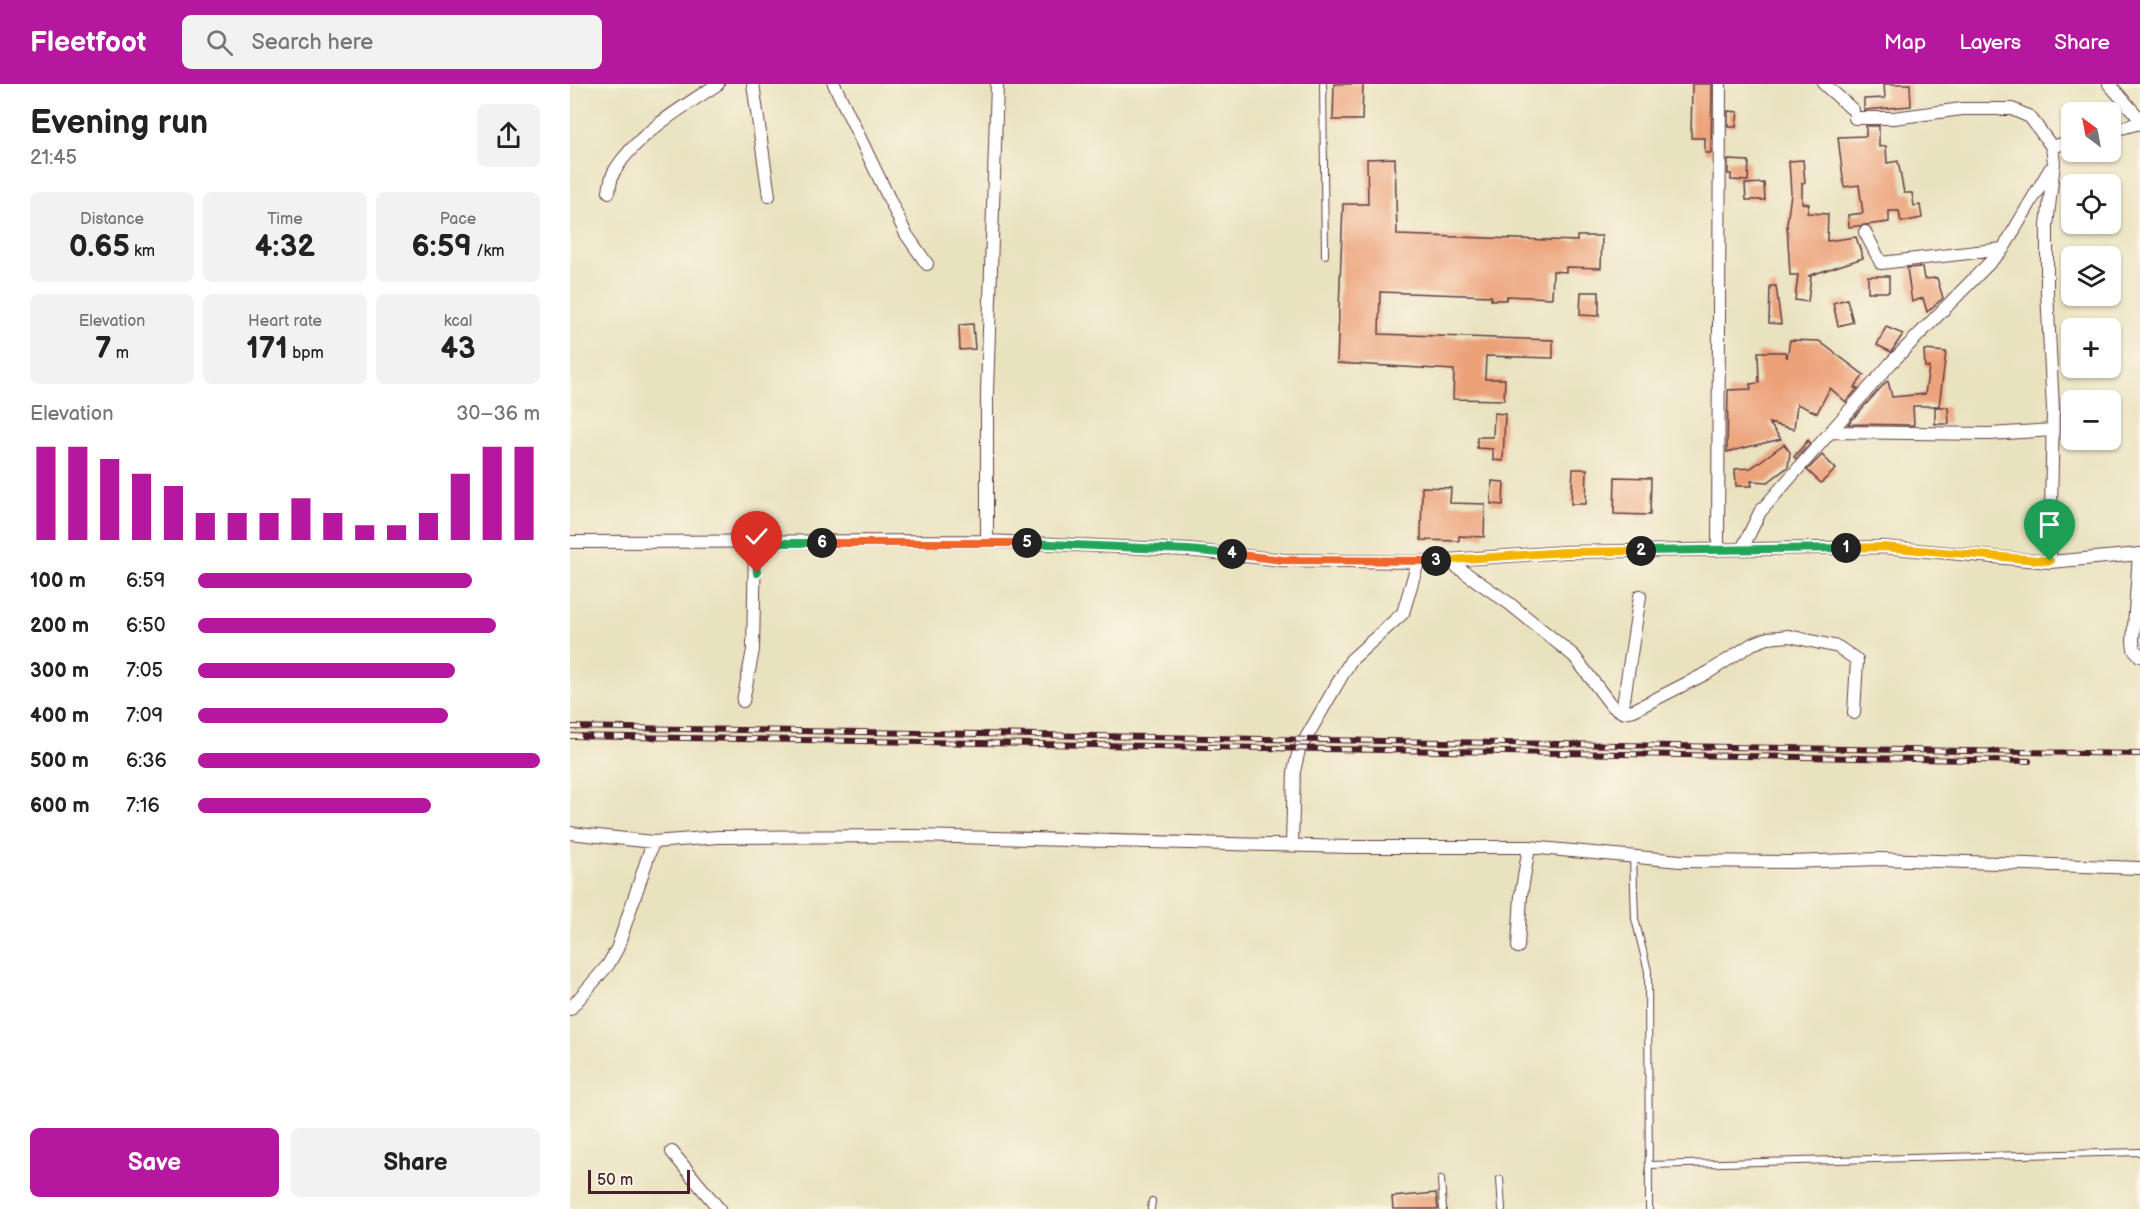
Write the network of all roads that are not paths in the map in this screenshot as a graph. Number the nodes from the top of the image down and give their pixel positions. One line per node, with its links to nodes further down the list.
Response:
1 (718, 84): 14 (street)
2 (753, 84): 15 (street)
3 (834, 84): 19 (street)
4 (997, 84): 22 (street)
5 (1323, 84): 18 (lane)
6 (1720, 84): 25 (street)
7 (1824, 84): 12 (street)
8 (2109, 84): 9 (street)
9 (2140, 121): 10 (street)
10 (2121, 127)
11 (2061, 144): 12 (street)
12 (2052, 147): 13 (street)
13 (2054, 163): 17 (street); 20 (street)
14 (609, 192)
15 (769, 196)
16 (1865, 232): 17 (street)
17 (2003, 249): 21 (street)
18 (1325, 255)
19 (927, 264)
20 (2053, 430): 21 (street); 29 (street)
21 (1832, 432): 26 (street)
22 (987, 541): 24 (street); 30 (street)
23 (570, 542): 24 (street)
24 (755, 543): 33 (street)
25 (1718, 549): 26 (street); 28 (street)
26 (1742, 549): 29 (street)
27 (2140, 554): 29 (street); 32 (street)
28 (1447, 560): 30 (street); 34 (street)
29 (2050, 561)
30 (1418, 562): 38 (street)
31 (1640, 596): 34 (street)
32 (2140, 656)
33 (743, 701)
34 (1622, 712): 35 (street)
35 (1854, 713)
36 (570, 833): 37 (street)
37 (653, 842): 38 (street); 43 (street)
38 (1292, 844): 39 (street)
39 (1529, 847): 40 (street); 42 (street)
40 (1633, 856): 41 (street); 46 (lane)
41 (2140, 868)
42 (1518, 947)
43 (570, 1009)
44 (672, 1152): 50 (street)
45 (2140, 1152): 46 (lane)
46 (1649, 1165): 54 (lane)
47 (1441, 1179): 52 (lane)
48 (1500, 1179): 53 (lane)
49 (1152, 1201): 51 (lane)
50 (719, 1209)
51 (1151, 1209)
52 (1443, 1209)
53 (1502, 1209)
54 (1649, 1209)

